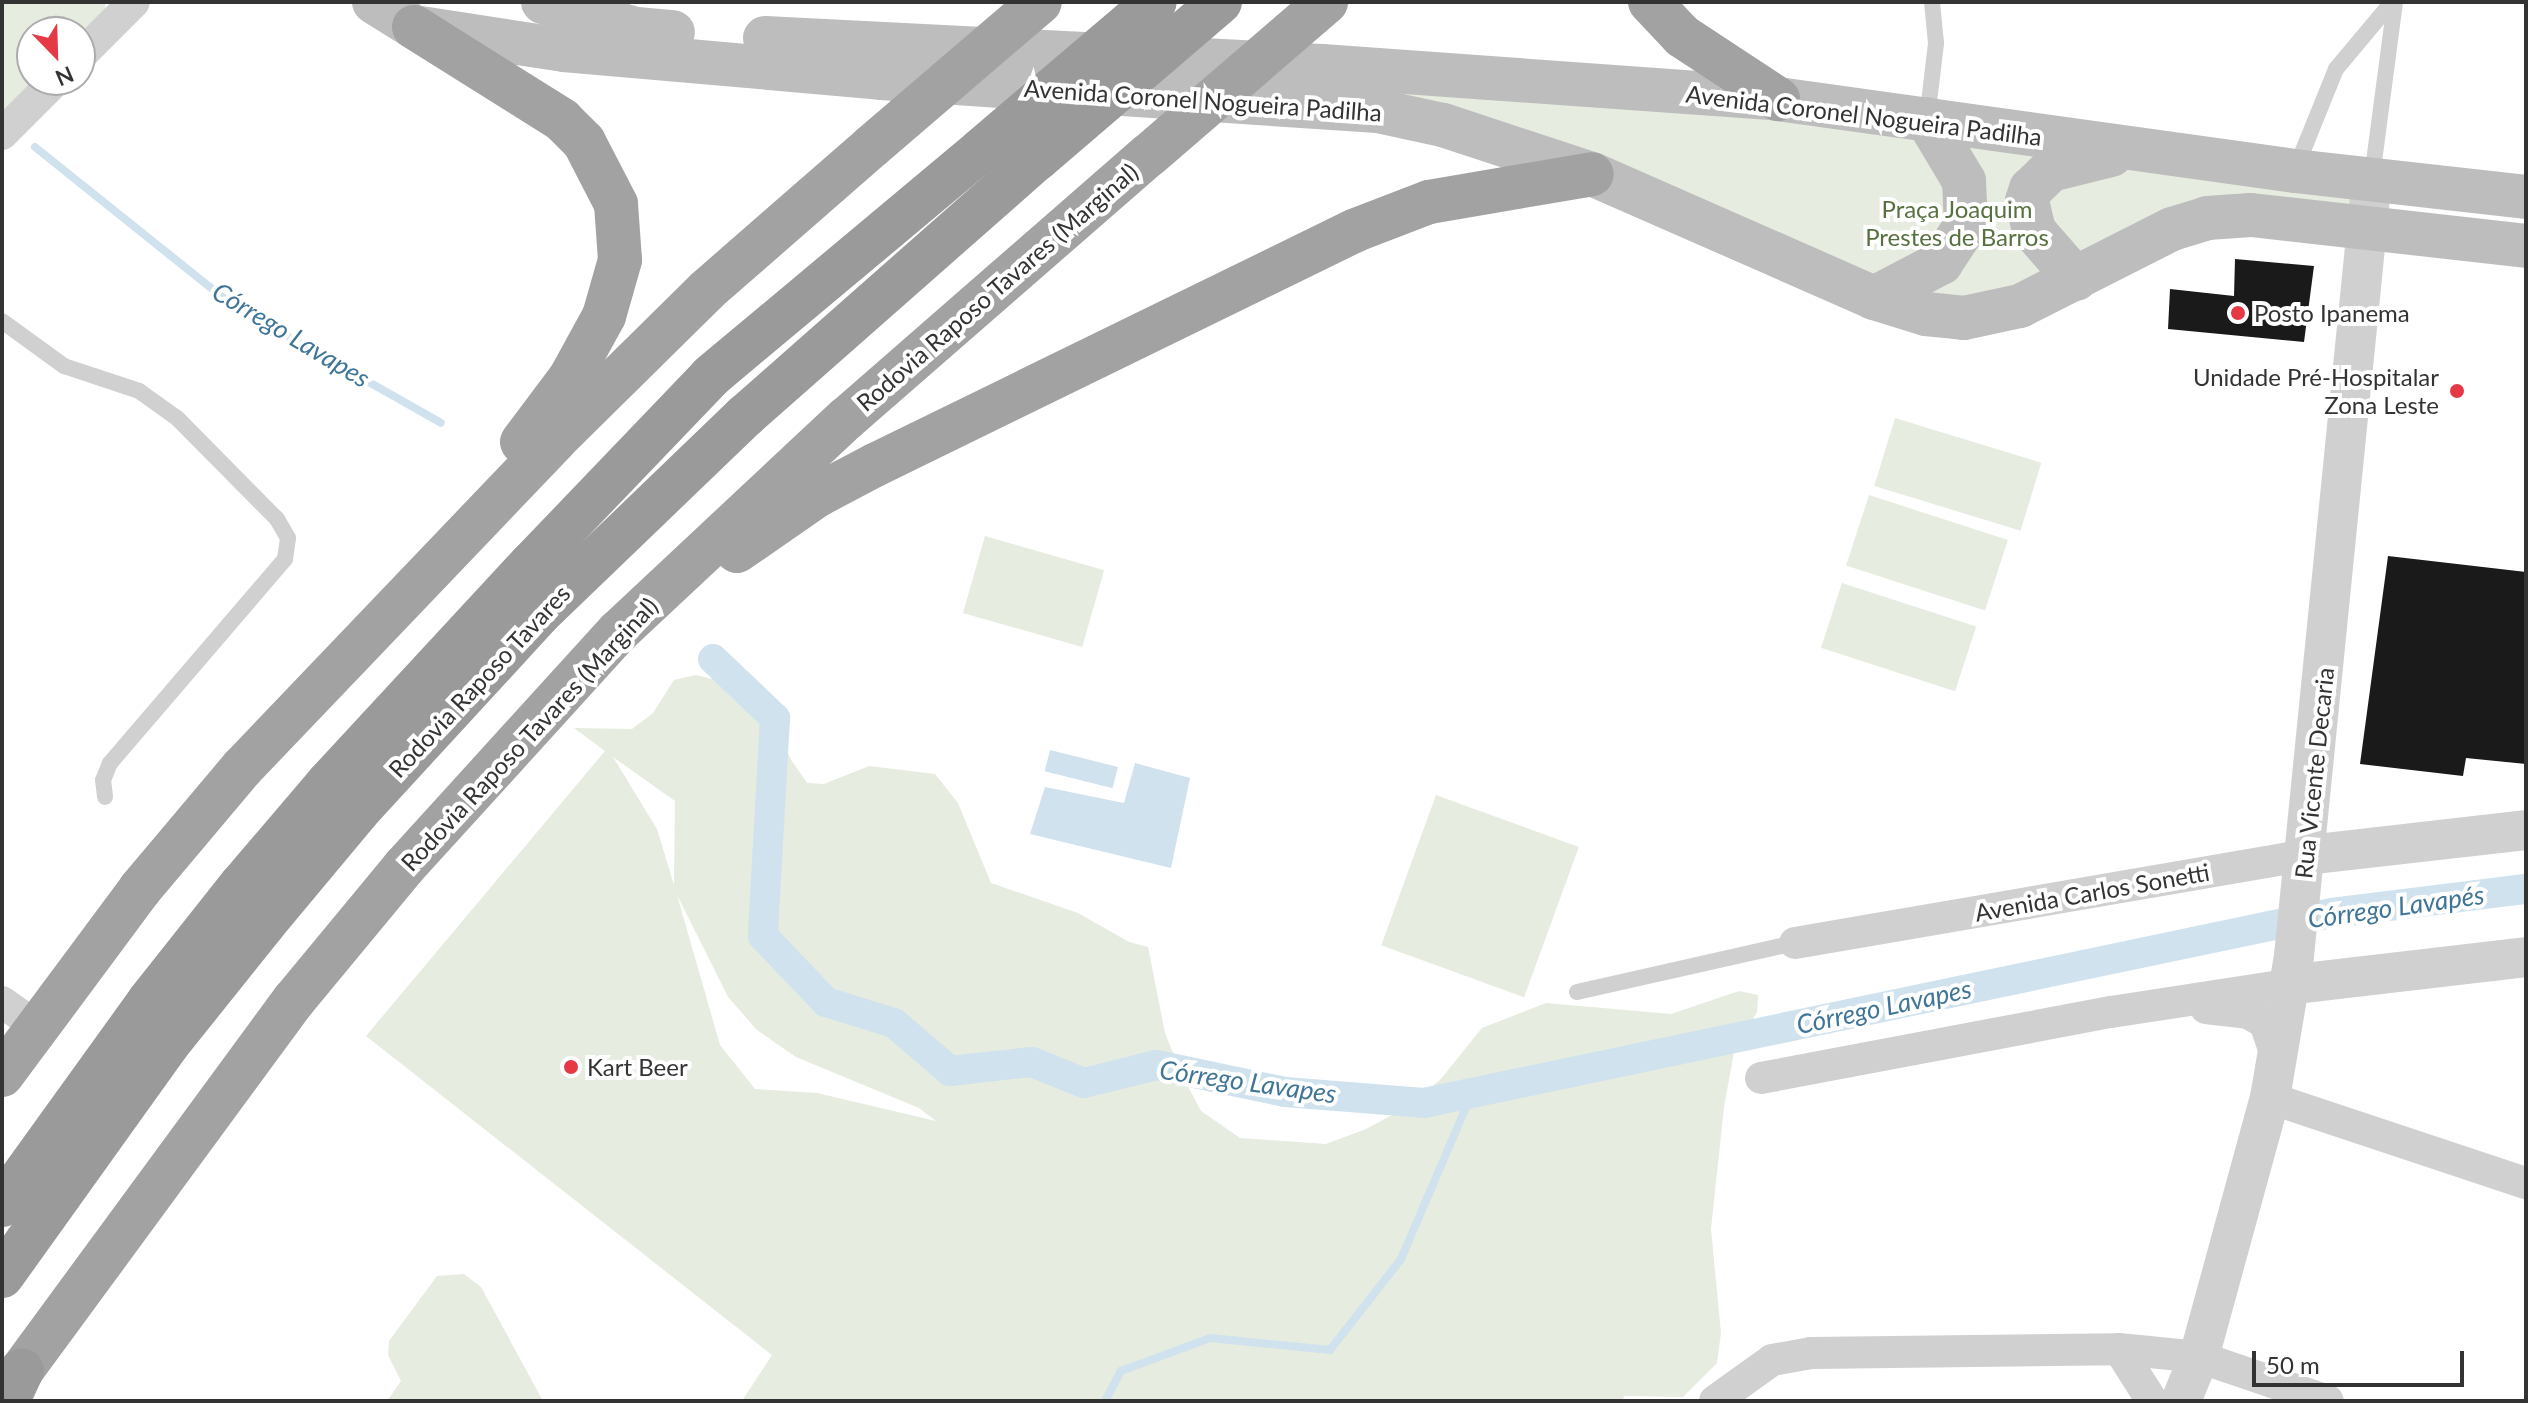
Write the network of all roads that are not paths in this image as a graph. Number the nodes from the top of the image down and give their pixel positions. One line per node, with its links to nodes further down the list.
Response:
1 (134, 2): 12 (street)
2 (374, 2): 11 (main road)
3 (543, 2): 14 (main road, Avenida Coronel Nogueira Padilha)
4 (1040, 2): 28 (highway, bridge)
5 (1155, 2): 45 (highway, Rodovia Raposo Tavares, bridge)
6 (1220, 2): 46 (highway, Rodovia Raposo Tavares, bridge)
7 (1326, 2): 27 (highway, Rodovia Raposo Tavares (Marginal), bridge)
8 (1650, 2): 14 (highway)
9 (1932, 2): 15 (lane)
10 (2393, 2): 18 (lane); 20 (lane)
11 (414, 27): 19 (main road, Avenida Coronel Nogueira Padilha); 28 (highway)
12 (96, 40)
13 (40, 96): 16 (street)
14 (1778, 99): 15 (main road, Avenida Coronel Nogueira Padilha)
15 (1927, 119): 17 (main road, Avenida Coronel Nogueira Padilha); 25 (main road)
16 (2, 134)
17 (2137, 150): 18 (main road, Avenida Coronel Nogueira Padilha); 24 (main road)
18 (2295, 171): 20 (main road, Avenida Coronel Nogueira Padilha)
19 (1592, 174): 25 (main road, Avenida Coronel Nogueira Padilha); 27 (highway)
20 (2372, 177): 21 (main road, Avenida Coronel Nogueira Padilha); 22 (street)
21 (2526, 197)
22 (2367, 227): 23 (main road, Avenida Coronel Nogueira Padilha); 24 (main road, Avenida Coronel Nogueira Padilha); 29 (street, Rua Vicente Decaria)
23 (2526, 246)
24 (2076, 279): 25 (main road, Avenida Coronel Nogueira Padilha)
25 (1874, 298)
26 (2, 321): 30 (lane)
27 (619, 631): 49 (highway, Rodovia Raposo Tavares (Marginal))
28 (242, 768): 39 (highway)
29 (2314, 782): 32 (street, Avenida Carlos Sonetti); 33 (street, Rua Vicente Decaria)
30 (105, 797)
31 (2526, 830): 32 (street, Avenida Carlos Sonetti)
32 (2390, 843): 33 (street, Avenida Carlos Sonetti)
33 (2305, 866): 34 (street, Avenida Carlos Sonetti); 36 (street, Rua Vicente Decaria)
34 (1795, 943): 37 (lane)
35 (2526, 957): 36 (street)
36 (2291, 970): 38 (street); 40 (street, Rua Vicente Decaria)
37 (1577, 992)
38 (2111, 1012): 40 (street); 42 (street)
39 (19, 1014): 41 (highway)
40 (2277, 1057): 43 (street, Rua Vicente Decaria)
41 (2, 1075)
42 (1761, 1078)
43 (2270, 1098): 44 (street); 48 (street, Rua Vicente Decaria)
44 (2526, 1183)
45 (2, 1205)
46 (2, 1276)
47 (2119, 1349): 48 (street); 50 (street); 51 (street)
48 (2199, 1357): 52 (street, Rua Vicente Decaria); 53 (street)
49 (12, 1391)
50 (1715, 1401)
51 (2152, 1401)
52 (2181, 1401)
53 (2328, 1401)

